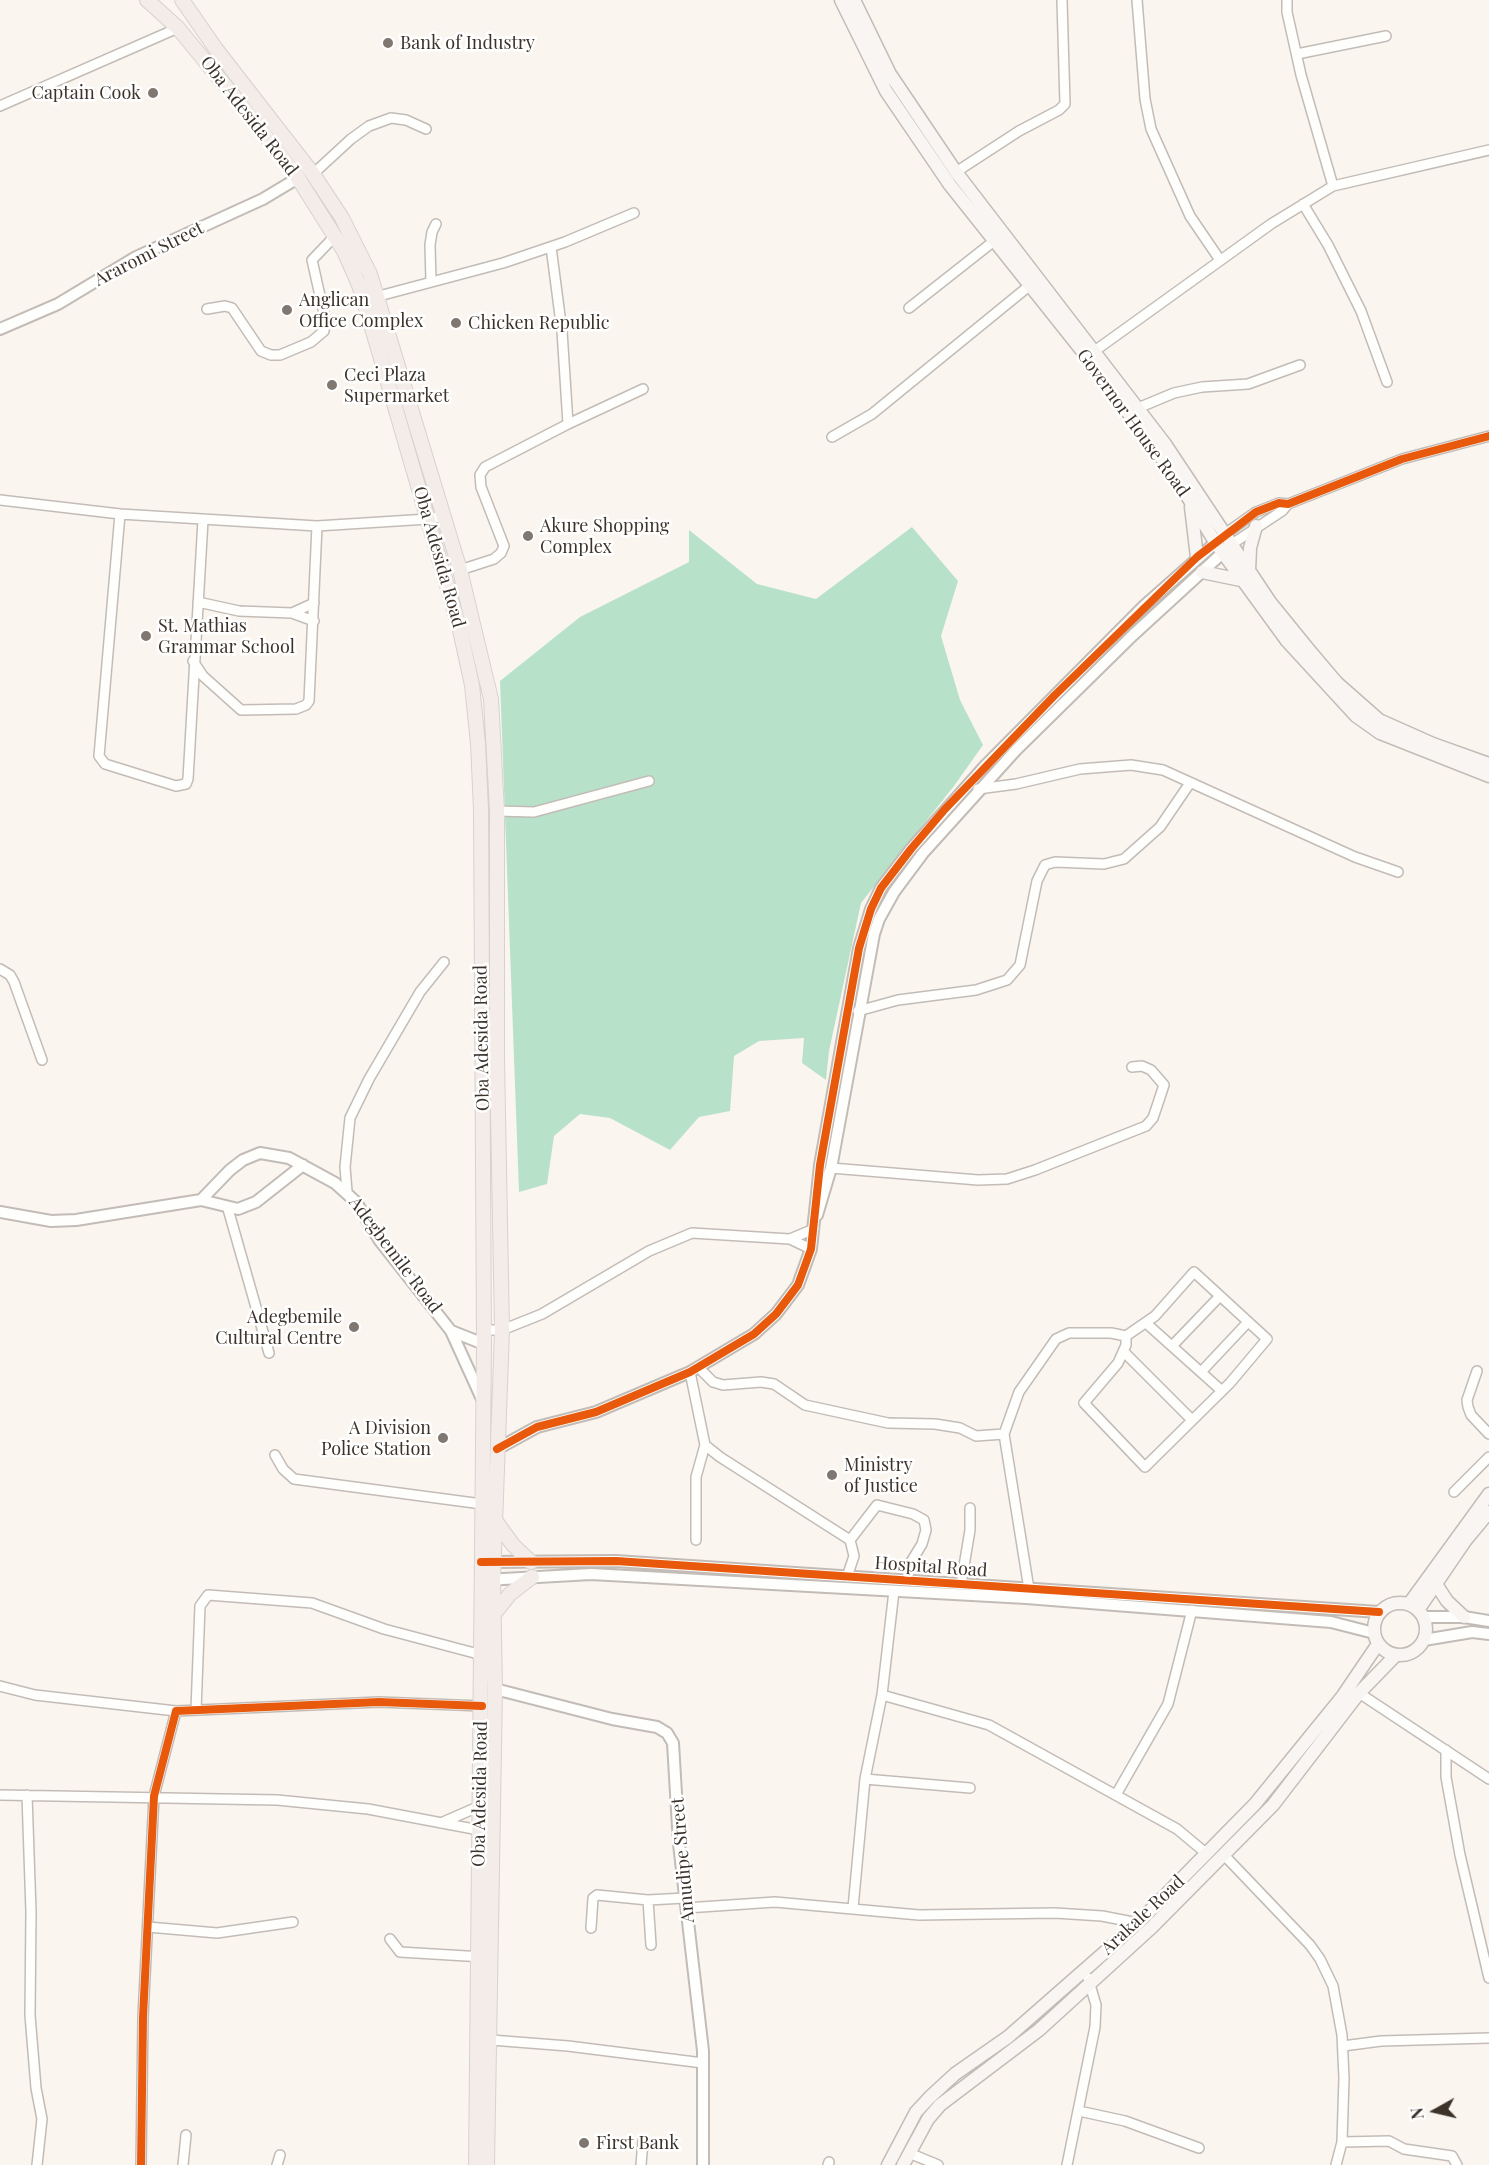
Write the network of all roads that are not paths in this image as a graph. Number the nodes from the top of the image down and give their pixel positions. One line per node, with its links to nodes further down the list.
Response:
1 (147, 0): 8 (main road, Oba Adesida Road)
2 (182, 0): 15 (main road, Oba Adesida Road)
3 (841, 0): 22 (main road, Governor House Road)
4 (854, 0): 14 (main road, Governor House Road)
5 (1062, 0): 14 (street)
6 (1137, 0): 24 (street)
7 (1287, 0): 10 (street)
8 (178, 28): 11 (street); 16 (main road, Oba Adesida Road)
9 (1386, 36): 10 (street)
10 (1297, 54): 17 (street)
11 (0, 106)
12 (426, 129): 15 (street)
13 (1489, 150): 17 (street)
14 (956, 172): 31 (main road, Governor House Road)
15 (313, 174): 27 (main road, Oba Adesida Road)
16 (298, 178): 21 (main road, Oba Adesida Road); 30 (street, Araromi Street)
17 (1333, 186): 18 (street)
18 (1303, 204): 24 (street); 33 (street)
19 (634, 213): 23 (street)
20 (436, 224): 25 (street)
21 (335, 236): 29 (street); 43 (main road, Oba Adesida Road)
22 (994, 241): 26 (main road, Governor House Road); 28 (street)
23 (550, 247): 25 (street); 36 (street)
24 (1220, 260): 31 (street)
25 (430, 282): 27 (street)
26 (1029, 286): 31 (main road, Governor House Road); 38 (street)
27 (379, 296): 43 (main road, Oba Adesida Road)
28 (909, 308)
29 (207, 309)
30 (0, 329)
31 (1091, 354): 35 (main road, Governor House Road); 40 (main road, Governor House Road)
32 (1300, 365): 35 (street)
33 (1387, 382)
34 (644, 389): 36 (street)
35 (1138, 408): 47 (main road, Governor House Road)
36 (568, 424): 49 (street)
37 (1489, 436): 41 (street)
38 (832, 437)
39 (0, 500): 42 (street)
40 (1191, 503): 47 (main road, Governor House Road); 48 (main road)
41 (1288, 504): 46 (street); 47 (street)
42 (120, 514): 44 (street); 56 (street)
43 (435, 518): 45 (street); 49 (main road, Oba Adesida Road); 84 (main road, Oba Adesida Road)
44 (203, 520): 45 (street); 52 (street)
45 (317, 526): 53 (street)
46 (1256, 526): 47 (street); 51 (main road)
47 (1224, 543): 48 (street); 50 (street); 51 (main road, Governor House Road)
48 (1197, 557): 75 (street)
49 (460, 570): 62 (main road, Oba Adesida Road)
50 (1202, 572): 51 (main road); 61 (street)
51 (1245, 576): 57 (main road, Governor House Road); 58 (main road, Governor House Road)
52 (198, 602): 54 (street); 56 (street)
53 (314, 603): 54 (street); 55 (street)
54 (292, 613): 55 (street)
55 (314, 621): 56 (street)
56 (193, 661)
57 (1489, 764)
58 (1489, 776)
59 (649, 782): 62 (street)
60 (1190, 783): 61 (street); 63 (street); 66 (street)
61 (978, 789): 66 (street)
62 (497, 811): 82 (main road, Oba Adesida Road)
63 (1398, 872)
64 (444, 962): 71 (street)
65 (0, 969): 67 (street)
66 (858, 1011): 70 (street)
67 (42, 1060)
68 (1132, 1067): 70 (street)
69 (303, 1166): 71 (street, Adegbemile Road); 72 (street, Adegbemile Road); 73 (street)
70 (831, 1168): 75 (street)
71 (347, 1191): 81 (street, Adegbemile Road)
72 (201, 1200): 73 (street); 74 (street)
73 (228, 1209): 87 (street)
74 (0, 1212)
75 (815, 1223): 76 (street); 77 (street)
76 (790, 1239): 77 (street); 82 (street)
77 (811, 1250): 88 (street)
78 (1220, 1296): 79 (street); 80 (street); 85 (street)
79 (1248, 1322): 90 (street); 91 (street)
80 (1146, 1323): 83 (street); 85 (street)
81 (451, 1330): 84 (street); 92 (street)
82 (502, 1330): 84 (street); 97 (main road, Oba Adesida Road)
83 (1126, 1336): 86 (street); 94 (street)
84 (484, 1337): 92 (main road, Oba Adesida Road)
85 (1172, 1346): 90 (street)
86 (1124, 1352): 93 (street); 93 (street)
87 (269, 1353)
88 (694, 1370): 94 (street); 96 (street); 97 (street)
89 (1477, 1371): 95 (street)
90 (1201, 1372): 91 (street)
91 (1222, 1391): 93 (street)
92 (483, 1401): 102 (main road, Oba Adesida Road)
93 (1192, 1420)
94 (1004, 1434): 116 (street)
95 (1489, 1434)
96 (705, 1445): 106 (street); 107 (street)
97 (497, 1449): 105 (main road, Oba Adesida Road)
98 (275, 1455): 102 (street)
99 (1489, 1457): 100 (street)
100 (1454, 1491)
101 (1489, 1494): 119 (main road)
102 (482, 1504): 108 (main road, Oba Adesida Road)
103 (970, 1508): 114 (street)
104 (1489, 1512): 115 (main road)
105 (495, 1519): 108 (main road, Oba Adesida Road); 109 (main road)
106 (696, 1540)
107 (850, 1540): 110 (street); 112 (street)
108 (488, 1562): 109 (street, Hospital Road); 113 (main road, Oba Adesida Road)
109 (531, 1562): 112 (street, Hospital Road)
110 (911, 1562)
111 (532, 1577): 113 (street, Hospital Road); 117 (street, Hospital Road); 121 (main road)
112 (847, 1577): 114 (street, Hospital Road)
113 (487, 1580): 121 (main road, Oba Adesida Road); 127 (main road, Oba Adesida Road)
114 (962, 1584): 116 (street, Hospital Road)
115 (1436, 1584): 119 (main road); 122 (main road)
116 (1029, 1589): 120 (street, Hospital Road)
117 (894, 1592): 118 (street, Hospital Road); 132 (street)
118 (1192, 1610): 125 (street, Hospital Road); 140 (street)
119 (1417, 1610): 120 (main road); 122 (street); 126 (main road)
120 (1379, 1612): 125 (main road)
121 (494, 1614): 130 (main road, Oba Adesida Road)
122 (1464, 1617): 123 (street)
123 (1489, 1621)
124 (1489, 1634): 126 (street)
125 (1376, 1638): 128 (main road); 147 (main road, Arakale Road)
126 (1424, 1640): 128 (main road)
127 (482, 1655): 133 (main road, Oba Adesida Road); 134 (street)
128 (1396, 1655): 131 (main road, Arakale Road)
129 (0, 1686): 135 (street)
130 (495, 1689): 150 (street, Amudipe Street); 158 (main road, Oba Adesida Road)
131 (1359, 1693): 136 (street); 148 (main road, Arakale Road)
132 (882, 1695): 137 (street); 140 (street)
133 (482, 1706): 134 (street); 144 (main road, Oba Adesida Road)
134 (196, 1710): 135 (street)
135 (176, 1711): 143 (street)
136 (1446, 1750): 138 (street); 160 (street)
137 (866, 1779): 139 (street); 151 (street)
138 (1489, 1779)
139 (970, 1788)
140 (1117, 1793): 147 (street)
141 (0, 1795): 142 (street)
142 (27, 1795): 143 (street); 172 (street)
143 (154, 1796): 145 (street); 154 (street)
144 (480, 1806): 145 (street); 146 (main road, Oba Adesida Road)
145 (441, 1823): 146 (street)
146 (479, 1830): 158 (main road, Oba Adesida Road)
147 (1207, 1854): 153 (main road, Arakale Road)
148 (1224, 1855): 161 (main road, Arakale Road); 164 (street)
149 (648, 1900): 150 (street); 155 (street); 157 (street)
150 (686, 1903): 151 (street); 165 (street, Amudipe Street)
151 (854, 1908): 153 (street)
152 (293, 1922): 154 (street)
153 (1138, 1923): 159 (main road, Arakale Road)
154 (148, 1927): 173 (street)
155 (591, 1928)
156 (390, 1939): 158 (street)
157 (651, 1945)
158 (484, 1957): 163 (main road, Oba Adesida Road); 175 (main road, Oba Adesida Road)
159 (1084, 1970): 161 (street); 179 (main road, Arakale Road)
160 (1489, 1978)
161 (1090, 1983): 166 (street); 171 (main road, Arakale Road)
162 (1489, 2038): 164 (street)
163 (490, 2040): 165 (street); 176 (main road, Oba Adesida Road)
164 (1343, 2046): 169 (street)
165 (703, 2063): 178 (street, Amudipe Street)
166 (1079, 2111): 170 (street); 181 (street)
167 (186, 2135): 174 (street)
168 (643, 2141): 177 (street)
169 (1342, 2142): 182 (street); 183 (street)
170 (1199, 2148)
171 (906, 2159): 180 (street)
172 (37, 2165)
173 (141, 2165)
174 (183, 2165)
175 (476, 2165)
176 (487, 2165)
177 (641, 2165)
178 (703, 2165)
179 (888, 2165)
180 (938, 2165)
181 (1067, 2165)
182 (1336, 2165)
183 (1457, 2165)

